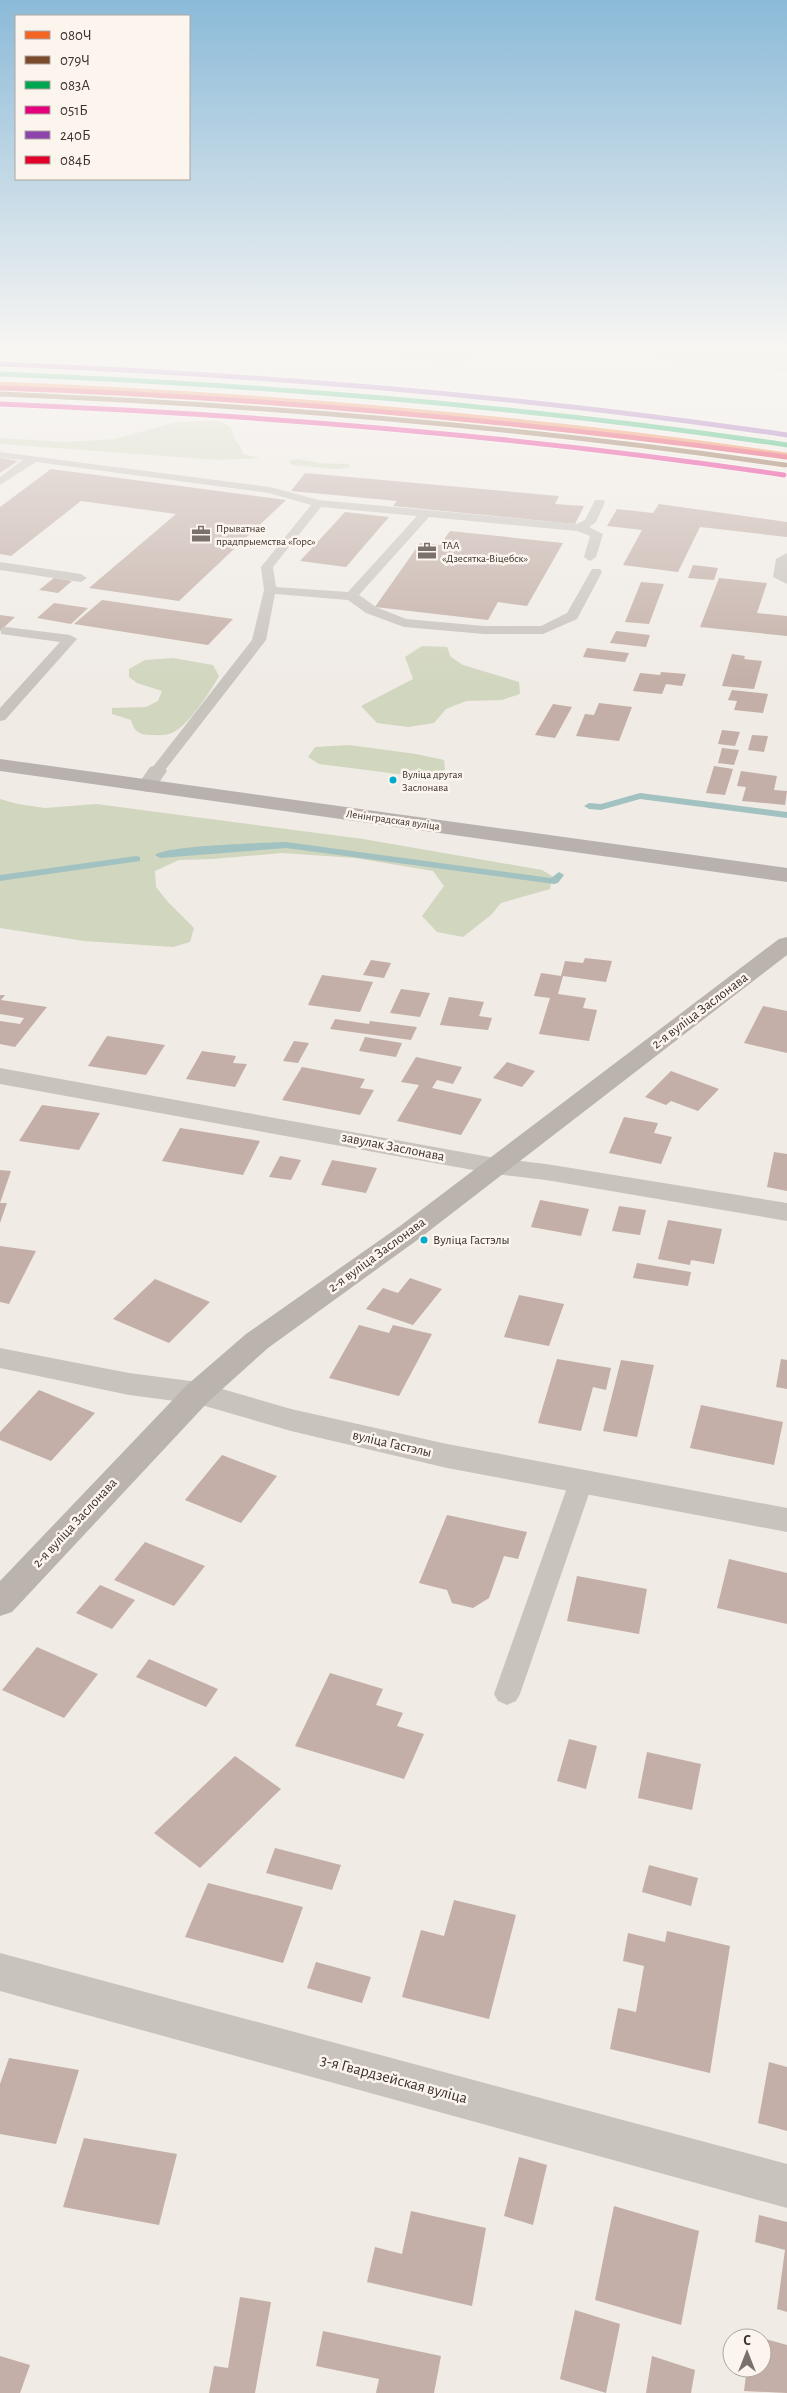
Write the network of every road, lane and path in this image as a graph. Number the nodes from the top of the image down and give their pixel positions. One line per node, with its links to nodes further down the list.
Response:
1 (30, 461): 3 (lane)
2 (54, 461): 5 (lane)
3 (0, 482)
4 (599, 502): 7 (lane)
5 (318, 503): 6 (lane); 14 (lane)
6 (424, 514): 7 (lane); 15 (lane)
7 (579, 528): 8 (lane)
8 (590, 557)
9 (787, 557): 13 (lane)
10 (0, 566): 12 (lane)
11 (596, 572): 15 (lane)
12 (81, 578)
13 (787, 580)
14 (270, 590): 15 (lane); 20 (lane)
15 (351, 596)
16 (6, 631): 17 (lane)
17 (0, 717)
18 (0, 749): 20 (main road, Ленінградская вуліца)
19 (0, 765): 20 (main road, Ленінградская вуліца)
20 (152, 778): 21 (main road, Ленінградская вуліца); 22 (main road, Ленінградская вуліца)
21 (787, 857)
22 (787, 875)
23 (787, 944): 25 (main road, 2-я вуліца Заслонава)
24 (0, 1076): 25 (street, завулак Заслонава)
25 (496, 1166): 26 (street, завулак Заслонава); 28 (main road, 2-я вуліца Заслонава)
26 (787, 1212)
27 (0, 1358): 28 (street, вуліца Гастэлы)
28 (198, 1393): 29 (street, вуліца Гастэлы); 31 (main road, 2-я вуліца Заслонава)
29 (581, 1482): 30 (street, вуліца Гастэлы); 32 (lane)
30 (787, 1520)
31 (0, 1603)
32 (506, 1694)
33 (0, 1972): 34 (street, 3-я Гвардзейская вуліца)
34 (787, 2186)

